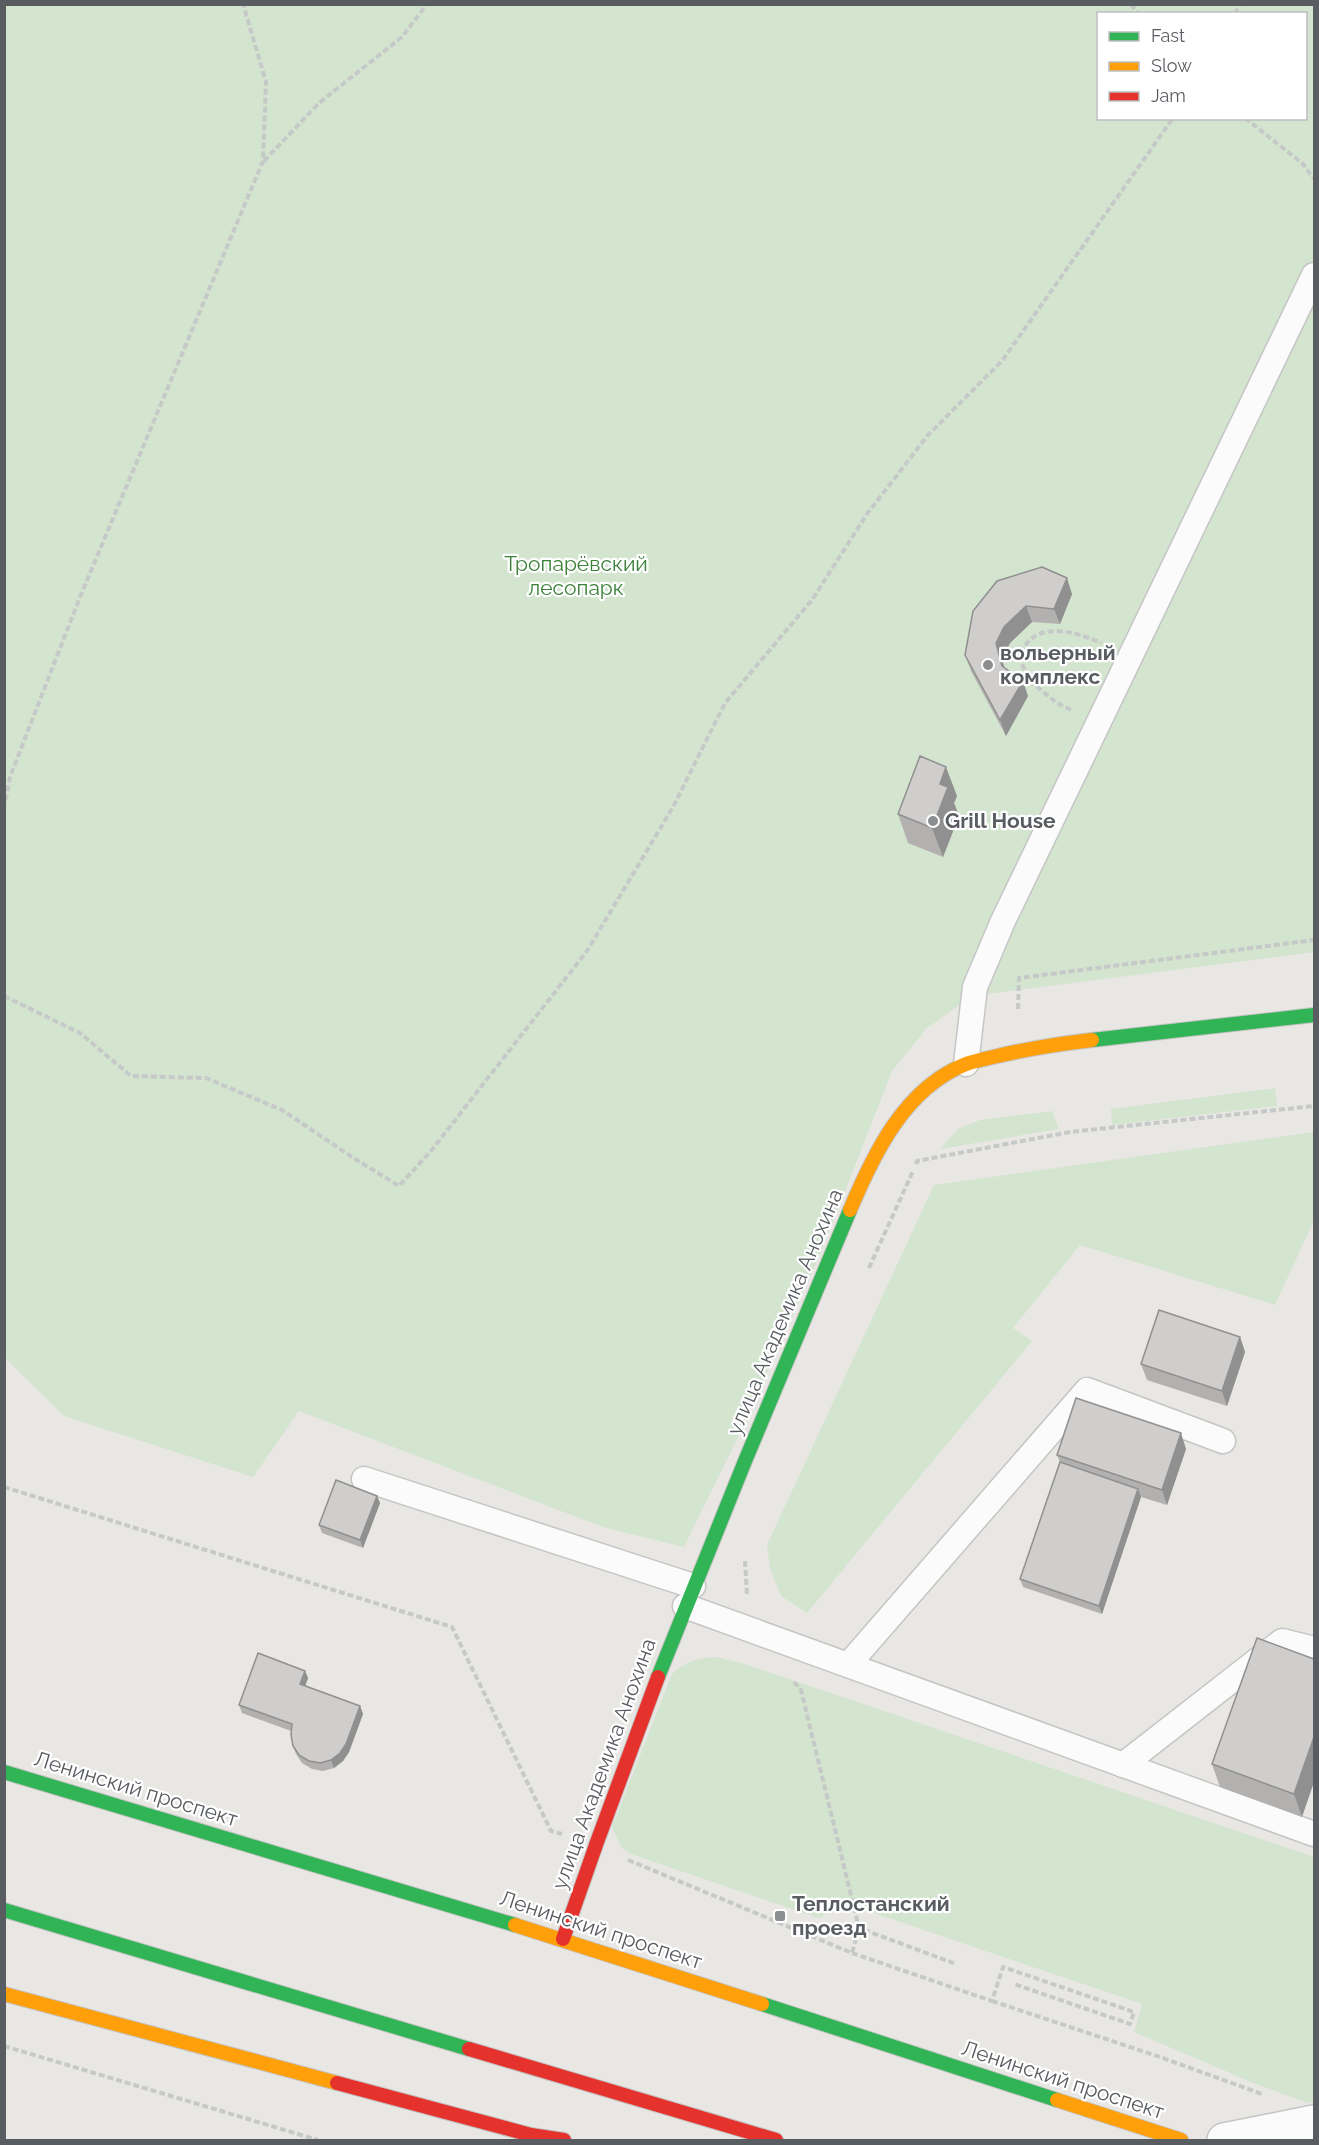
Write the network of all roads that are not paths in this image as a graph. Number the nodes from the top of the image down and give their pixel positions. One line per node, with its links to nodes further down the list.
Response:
1 (1314, 275): 3 (lane)
2 (1314, 1015): 3 (main road, улица Академика Анохина)
3 (966, 1064): 6 (main road, улица Академика Анохина)
4 (1223, 1441): 8 (lane)
5 (364, 1479): 6 (lane)
6 (689, 1596): 8 (lane); 13 (main road, улица Академика Анохина)
7 (1314, 1649): 9 (lane)
8 (848, 1665): 9 (lane)
9 (1123, 1765): 11 (lane)
10 (4, 1772): 13 (main road, Ленинский проспект)
11 (1314, 1834)
12 (4, 1910): 17 (main road)
13 (563, 1939): 18 (main road, Ленинский проспект)
14 (4, 1994): 16 (main road)
15 (1314, 2122): 19 (street)
16 (564, 2140)
17 (776, 2140)
18 (1181, 2140)
19 (1224, 2140)

